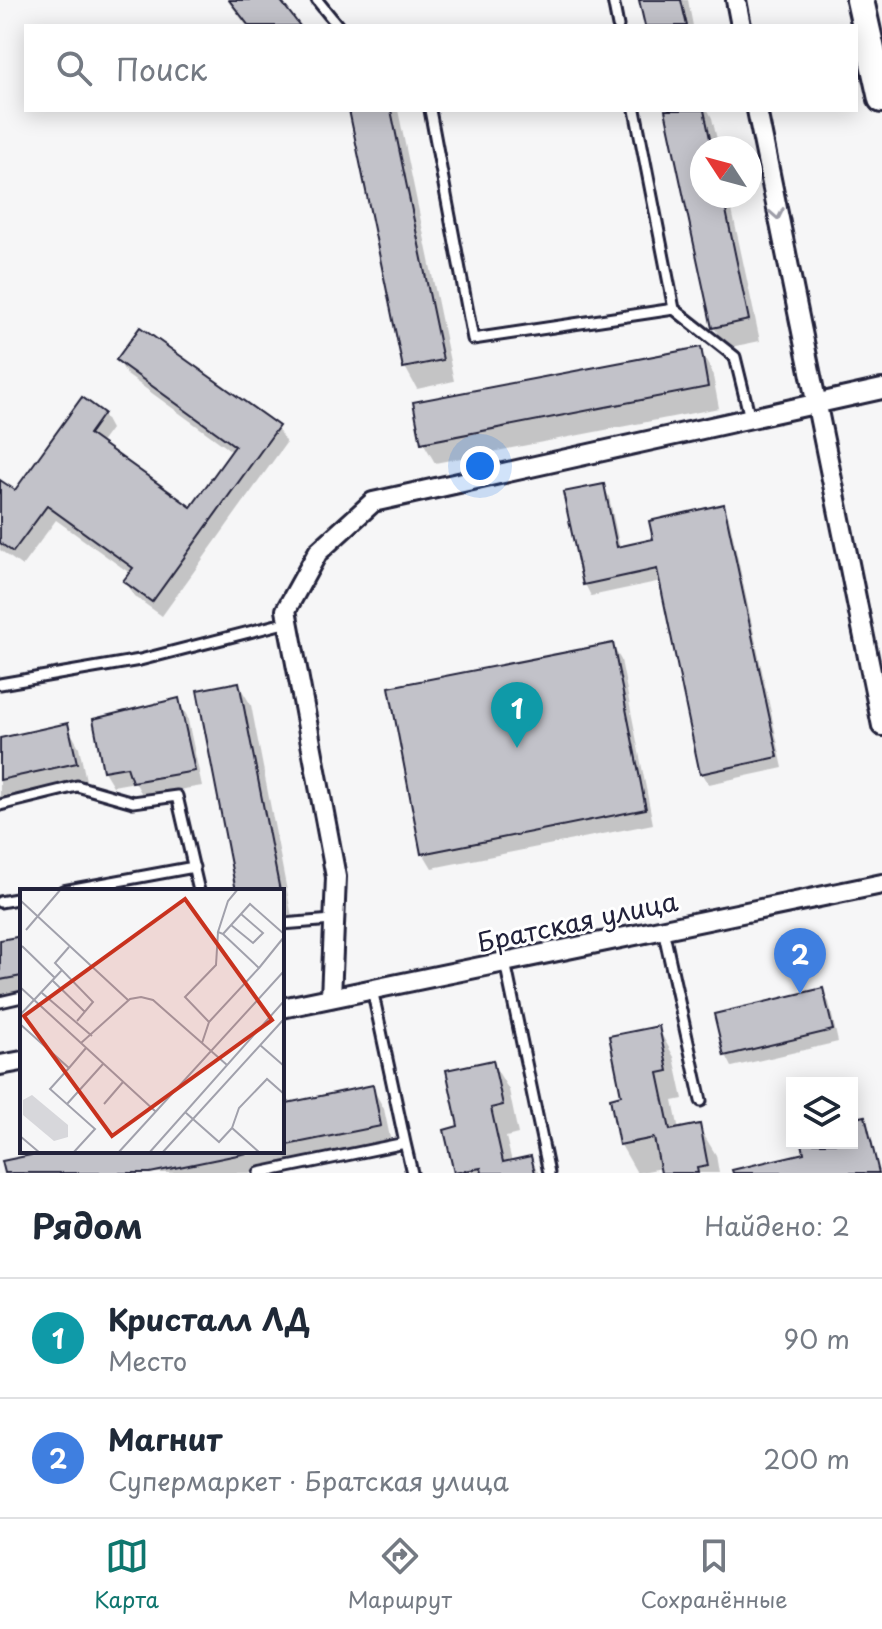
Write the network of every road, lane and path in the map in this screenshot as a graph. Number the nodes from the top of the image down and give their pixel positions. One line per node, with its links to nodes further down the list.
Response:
1 (317, 0): 5 (lane)
2 (613, 0): 6 (lane)
3 (736, 0): 7 (street)
4 (860, 0): 8 (main road)
5 (336, 24)
6 (618, 24)
7 (741, 24)
8 (882, 99)
9 (430, 112): 12 (lane)
10 (635, 112): 12 (lane)
11 (757, 112): 14 (street, one-way to 14)
12 (674, 309): 15 (lane)
13 (882, 389): 14 (street)
14 (814, 404): 15 (street); 18 (street)
15 (750, 418): 16 (street)
16 (288, 622): 17 (lane); 26 (street)
17 (0, 684)
18 (882, 726)
19 (0, 805): 20 (lane)
20 (194, 867): 22 (lane); 23 (lane)
21 (882, 884): 28 (street, Братская улица)
22 (74, 889)
23 (199, 889)
24 (20, 898): 25 (lane)
25 (0, 902)
26 (333, 920): 27 (lane); 32 (street)
27 (284, 924)
28 (663, 929): 29 (street, Братская улица); 37 (lane)
29 (505, 962): 30 (street, Братская улица); 41 (lane)
30 (372, 989): 32 (street, Братская улица); 38 (lane)
31 (20, 997): 33 (lane)
32 (331, 998): 34 (street, Братская улица)
33 (0, 1002)
34 (284, 1008)
35 (20, 1061): 36 (street)
36 (0, 1065)
37 (701, 1101)
38 (405, 1143): 39 (lane); 40 (lane)
39 (259, 1173)
40 (412, 1173)
41 (549, 1173)

